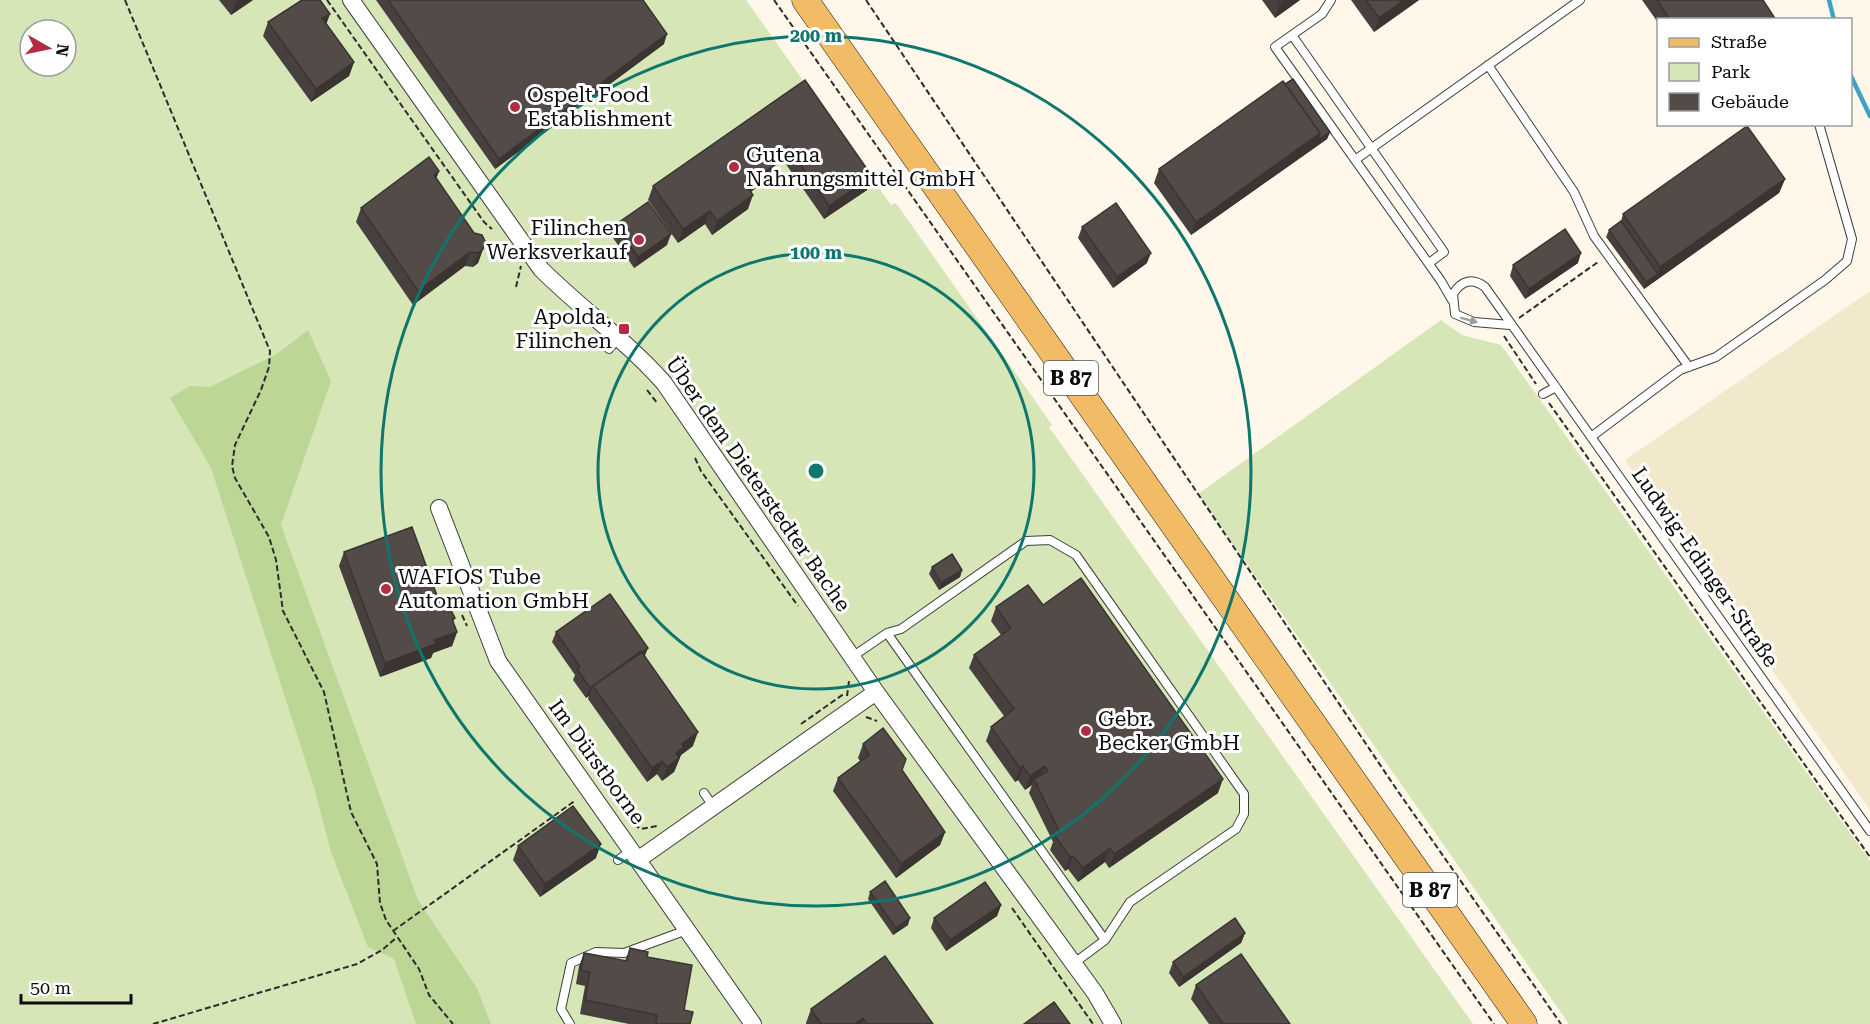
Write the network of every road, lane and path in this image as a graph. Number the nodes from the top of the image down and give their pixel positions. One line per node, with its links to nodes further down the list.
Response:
1 (125, 0): 48 (path)
2 (327, 0): 14 (path)
3 (351, 0): 34 (street, Über dem Dieterstedter Bache)
4 (774, 0): 58 (path)
5 (805, 0): 59 (main road, B 87)
6 (866, 0): 60 (path)
7 (1331, 0): 9 (lane)
8 (1580, 0): 10 (lane)
9 (1292, 35): 12 (lane); 13 (lane)
10 (1488, 65): 12 (lane); 15 (lane)
11 (1820, 126): 24 (lane)
12 (1371, 148): 13 (lane); 17 (lane)
13 (1355, 160): 17 (lane)
14 (494, 230)
15 (1607, 255): 23 (path); 24 (lane)
16 (516, 260): 18 (path)
17 (1429, 263): 21 (lane)
18 (520, 267): 19 (path); 20 (path)
19 (527, 275)
20 (516, 287)
21 (1452, 300): 22 (lane, one-way to 22); 23 (lane, Ludwig-Edinger-Straße)
22 (1495, 324): 23 (lane); 27 (path)
23 (1510, 325): 26 (lane, Ludwig-Edinger-Straße)
24 (1689, 367): 29 (lane)
25 (645, 387): 28 (path)
26 (1556, 387): 27 (lane); 29 (lane, Ludwig-Edinger-Straße)
27 (1543, 394): 44 (path)
28 (662, 410)
29 (1591, 437): 42 (lane, Ludwig-Edinger-Straße)
30 (694, 454): 32 (path)
31 (439, 508): 40 (street, Im Dürstborne)
32 (805, 611)
33 (887, 633): 34 (lane); 50 (lane); 50 (lane)
34 (852, 657): 36 (street, Über dem Dieterstedter Bache)
35 (849, 676): 37 (path)
36 (876, 692): 37 (street); 51 (street, Über dem Dieterstedter Bache)
37 (849, 700): 38 (path); 39 (path); 45 (street)
38 (881, 724)
39 (798, 726)
40 (589, 793): 43 (street, Im Dürstborne); 48 (path)
41 (665, 820): 43 (path)
42 (1870, 831)
43 (619, 833): 45 (street, Im Dürstborne)
44 (1870, 856)
45 (630, 857): 47 (street, Im Dürstborne)
46 (1010, 905): 56 (path)
47 (687, 930): 54 (lane); 55 (street, Im Dürstborne)
48 (393, 931): 49 (path)
49 (396, 938): 52 (path); 53 (path)
50 (1105, 940): 51 (lane)
51 (1073, 964): 57 (street, Über dem Dieterstedter Bache)
52 (153, 1024)
53 (453, 1024)
54 (570, 1024)
55 (753, 1024)
56 (1094, 1024)
57 (1113, 1024)
58 (1494, 1024)
59 (1524, 1024)
60 (1561, 1024)

